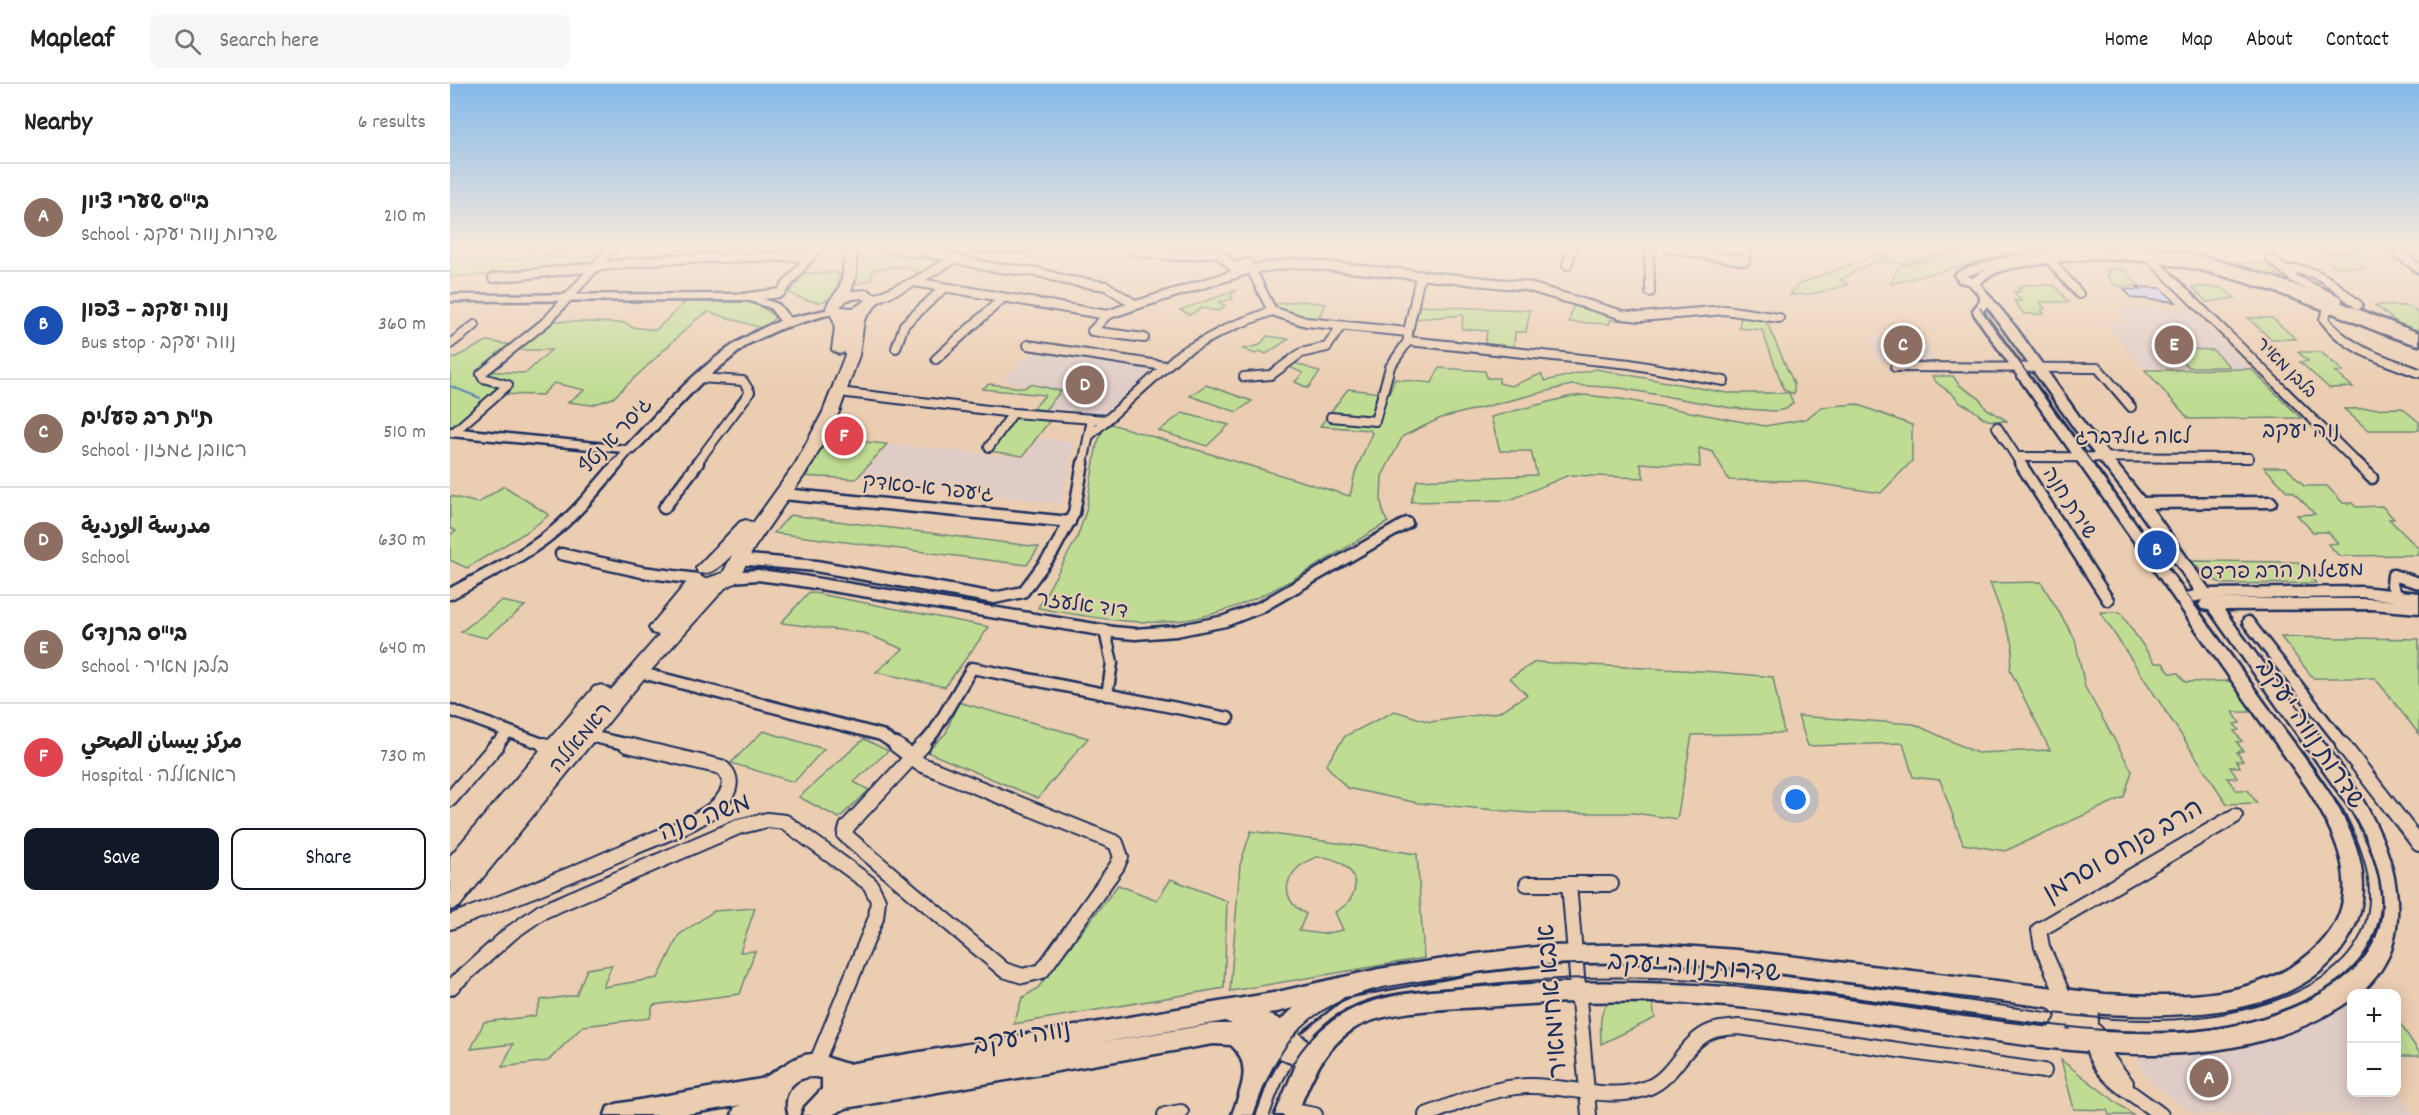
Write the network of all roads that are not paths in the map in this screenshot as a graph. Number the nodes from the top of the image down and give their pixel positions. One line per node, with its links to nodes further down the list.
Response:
1 (561, 296): 21 (street)
2 (568, 296): 57 (street)
3 (588, 296): 20 (street)
4 (755, 296): 20 (street)
5 (842, 296): 26 (highway)
6 (862, 296): 23 (highway)
7 (877, 296): 23 (street)
8 (935, 296): 40 (street)
9 (991, 296): 22 (street)
10 (1123, 296): 24 (street)
11 (1162, 296): 24 (street)
12 (1265, 296): 28 (street)
13 (1416, 296): 34 (street)
14 (1560, 296): 30 (street)
15 (1985, 296): 44 (street); 45 (street)
16 (2189, 296): 65 (street, בלבן מאיר)
17 (2297, 296): 27 (street)
18 (2332, 296): 27 (street)
19 (2346, 296): 25 (street)
20 (748, 297): 31 (street)
21 (450, 298)
22 (1002, 298): 29 (street); 41 (street)
23 (867, 300): 26 (highway); 50 (highway, ראמאללה)
24 (1136, 304): 29 (street)
25 (2358, 305)
26 (836, 306): 31 (street, ג'סר א נטף); 73 (highway, ראמאללה)
27 (2330, 307): 35 (street); 37 (street); 46 (street)
28 (1272, 311): 33 (street); 42 (street)
29 (1107, 315): 36 (street)
30 (1779, 318)
31 (788, 323): 48 (street, ג'סר א נטף)
32 (475, 325): 38 (street)
33 (1341, 326): 34 (street); 47 (street)
34 (1408, 336): 49 (street); 53 (street)
35 (2419, 337)
36 (1144, 338)
37 (2419, 342)
38 (450, 344)
39 (1028, 345): 42 (street)
40 (896, 348)
41 (936, 359)
42 (1165, 366): 55 (street)
43 (1895, 367): 44 (street)
44 (2016, 368): 45 (street); 62 (street)
45 (2038, 368): 51 (street); 63 (street)
46 (2419, 373)
47 (1244, 377)
48 (700, 378): 60 (street, ג'סר א נטף); 69 (street)
49 (1724, 381)
50 (839, 392): 52 (street); 66 (highway, ראמאללה)
51 (2131, 407)
52 (1013, 413): 54 (street); 59 (street)
53 (1331, 417)
54 (1092, 419): 55 (street); 58 (street)
55 (1107, 420): 58 (street)
56 (1997, 426): 61 (street, שירת חנה)
57 (455, 435): 60 (street)
58 (1089, 436): 70 (street)
59 (989, 447)
60 (629, 450): 75 (street, ג'סר א נטף)
61 (2017, 457): 62 (street, לאה גולדברג); 78 (street, שירת חנה)
62 (2080, 457): 63 (street, לאה גולדברג); 77 (street)
63 (2104, 457): 64 (street, לאה גולדברג); 68 (street)
64 (2249, 458)
65 (2372, 478)
66 (783, 494): 70 (street, ג'עפר א-סאדק); 73 (highway, ראמאללה)
67 (2271, 502): 68 (street)
68 (2141, 503): 79 (street)
69 (664, 508)
70 (1070, 522): 73 (street)
71 (1407, 523): 83 (street, דוד אלעזר)
72 (561, 554): 73 (street)
73 (717, 574): 83 (street, דוד אלעזר); 84 (highway, ראמאללה); 92 (highway, ראמאללה)
74 (2419, 583): 80 (street)
75 (450, 594)
76 (2419, 598): 80 (street)
77 (2181, 599): 79 (street, מעגלות הרב פרדס); 108 (street, שדרות נווה יעקב)
78 (2108, 600)
79 (2210, 600): 80 (street, מעגלות הרב פרדס); 88 (street)
80 (2399, 600): 81 (street)
81 (2419, 608)
82 (2248, 622): 86 (street)
83 (1105, 631): 85 (street)
84 (638, 672): 91 (highway, ראמאללה); 93 (street)
85 (1107, 695): 89 (street); 93 (street)
86 (2316, 709): 88 (street); 96 (street)
87 (450, 710): 90 (street)
88 (2289, 710): 112 (street, שדרות נווה יעקב)
89 (1228, 718)
90 (508, 732): 92 (street); 94 (street)
91 (585, 735): 101 (highway, ראמאללה); 102 (street)
92 (555, 749): 97 (highway, ראמאללה)
93 (912, 756): 93 (street)
94 (450, 799)
95 (2235, 816): 107 (street, הרב פנחס וסרמן)
96 (2419, 844)
97 (450, 874)
98 (1527, 884): 99 (street)
99 (1569, 884): 100 (street); 103 (street, אבא אחימאיר)
100 (1611, 884)
101 (450, 899)
102 (450, 922)
103 (1573, 954): 104 (street, שדרות נווה יעקב); 106 (street, אבא אחימאיר); 107 (street, שדרות נווה יעקב)
104 (1359, 983): 109 (street, שדרות נווה יעקב); 113 (street, שדרות נווה יעקב)
105 (450, 988): 115 (street, משה סנה)
106 (1576, 992): 111 (street, שדרות נווה יעקב); 114 (street, שדרות נווה יעקב); 119 (street, אבא אחימאיר)
107 (2060, 1003): 108 (street); 111 (street); 112 (street)
108 (2094, 1003): 112 (street)
109 (1196, 1015): 113 (street); 115 (street, נווה יעקב)
110 (1234, 1034): 113 (street); 118 (street); 120 (street, נווה יעקב)
111 (2050, 1037): 112 (street, שדרות נווה יעקב)
112 (2097, 1038): 129 (street)
113 (1279, 1039): 114 (street); 118 (street)
114 (1310, 1059): 121 (street, שדרות נווה יעקב)
115 (824, 1068): 117 (street); 120 (street)
116 (2044, 1071): 119 (street)
117 (782, 1081): 122 (street); 124 (street)
118 (1254, 1082): 125 (street)
119 (1586, 1090): 127 (street); 128 (street, אבא אחימאיר)
120 (817, 1111)
121 (1287, 1112): 126 (street)
122 (616, 1115)
123 (743, 1115): 124 (street)
124 (775, 1115)
125 (1244, 1115)
126 (1315, 1115)
127 (1425, 1115)
128 (1588, 1115)
129 (2161, 1115)

